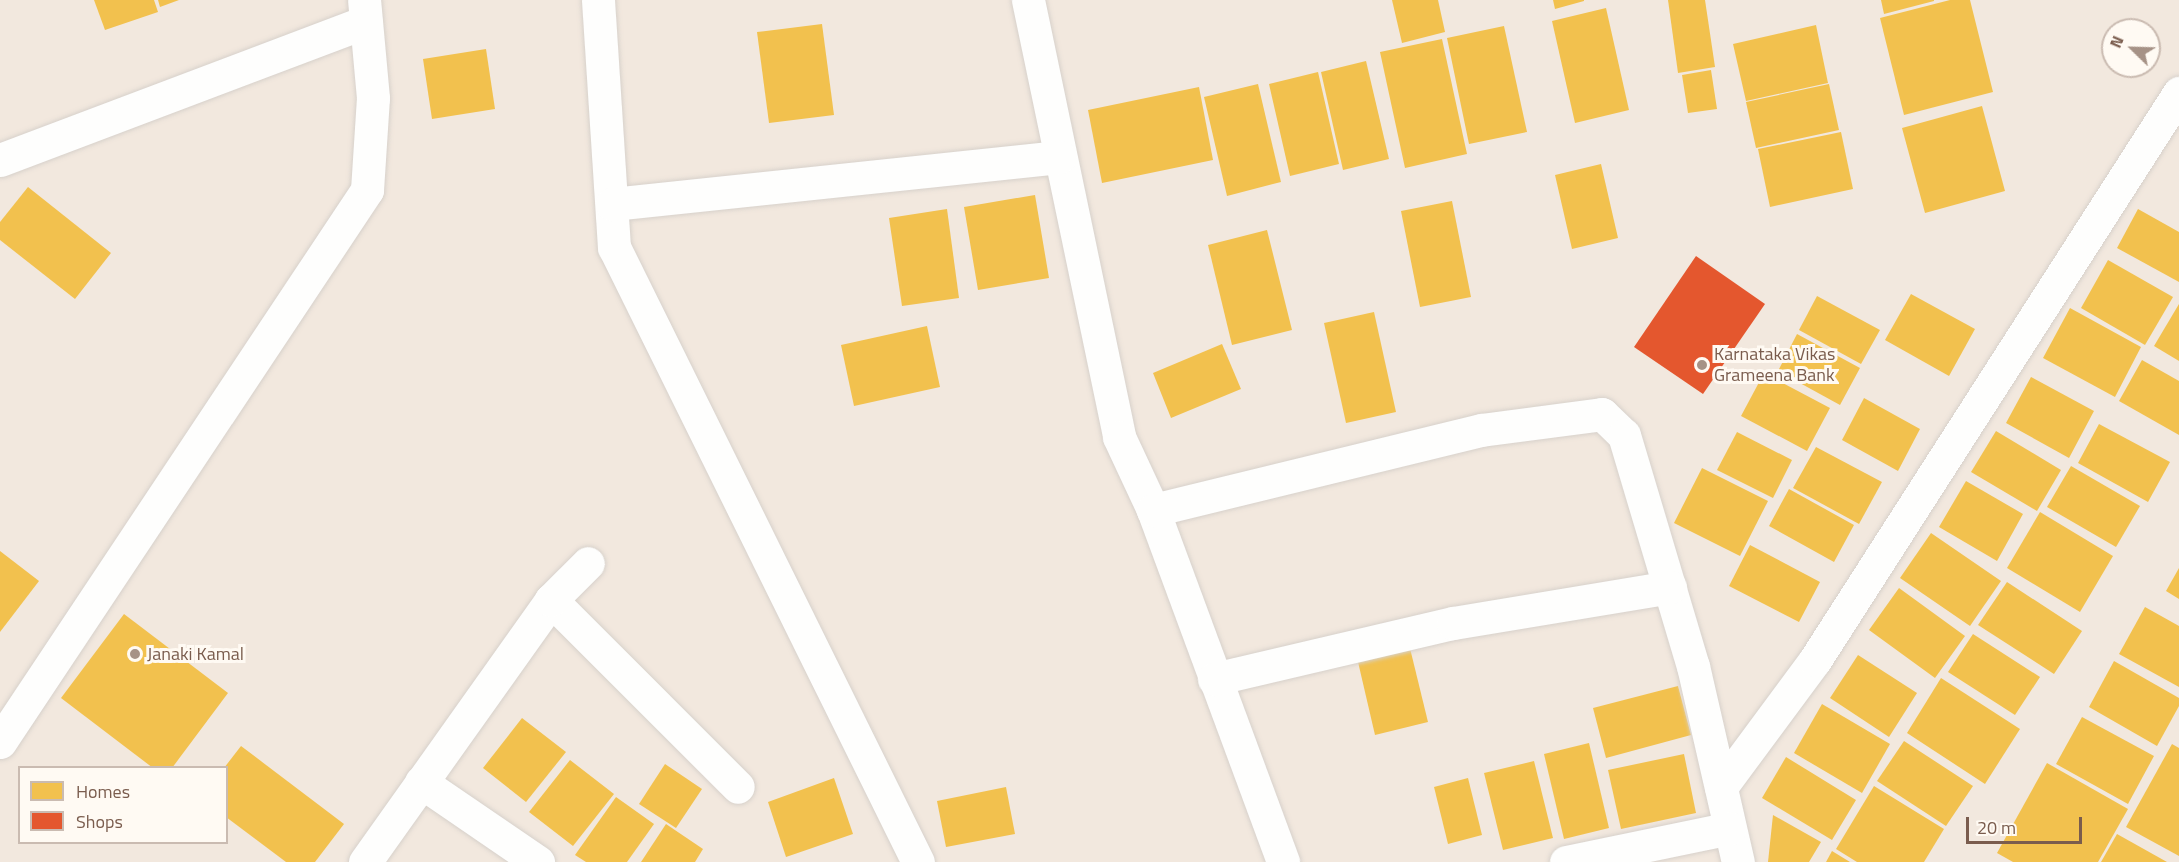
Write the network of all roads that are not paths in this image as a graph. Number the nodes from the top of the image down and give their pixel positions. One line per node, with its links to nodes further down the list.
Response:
1 (598, 0): 7 (street)
2 (1028, 0): 5 (street)
3 (365, 11): 6 (street); 13 (street)
4 (2179, 93): 16 (street)
5 (1060, 157): 7 (street); 8 (street)
6 (0, 160)
7 (612, 204): 20 (street)
8 (1154, 510): 10 (street); 12 (street)
9 (588, 563): 11 (street)
10 (1670, 587): 12 (street); 16 (street)
11 (550, 600): 14 (street); 15 (street)
12 (1214, 678): 21 (street)
13 (0, 742)
14 (422, 782): 18 (street); 19 (street)
15 (738, 787)
16 (1721, 787): 17 (street)
17 (1730, 828): 22 (street); 23 (street)
18 (365, 862)
19 (538, 862)
20 (918, 862)
21 (1283, 862)
22 (1566, 862)
23 (1738, 862)

